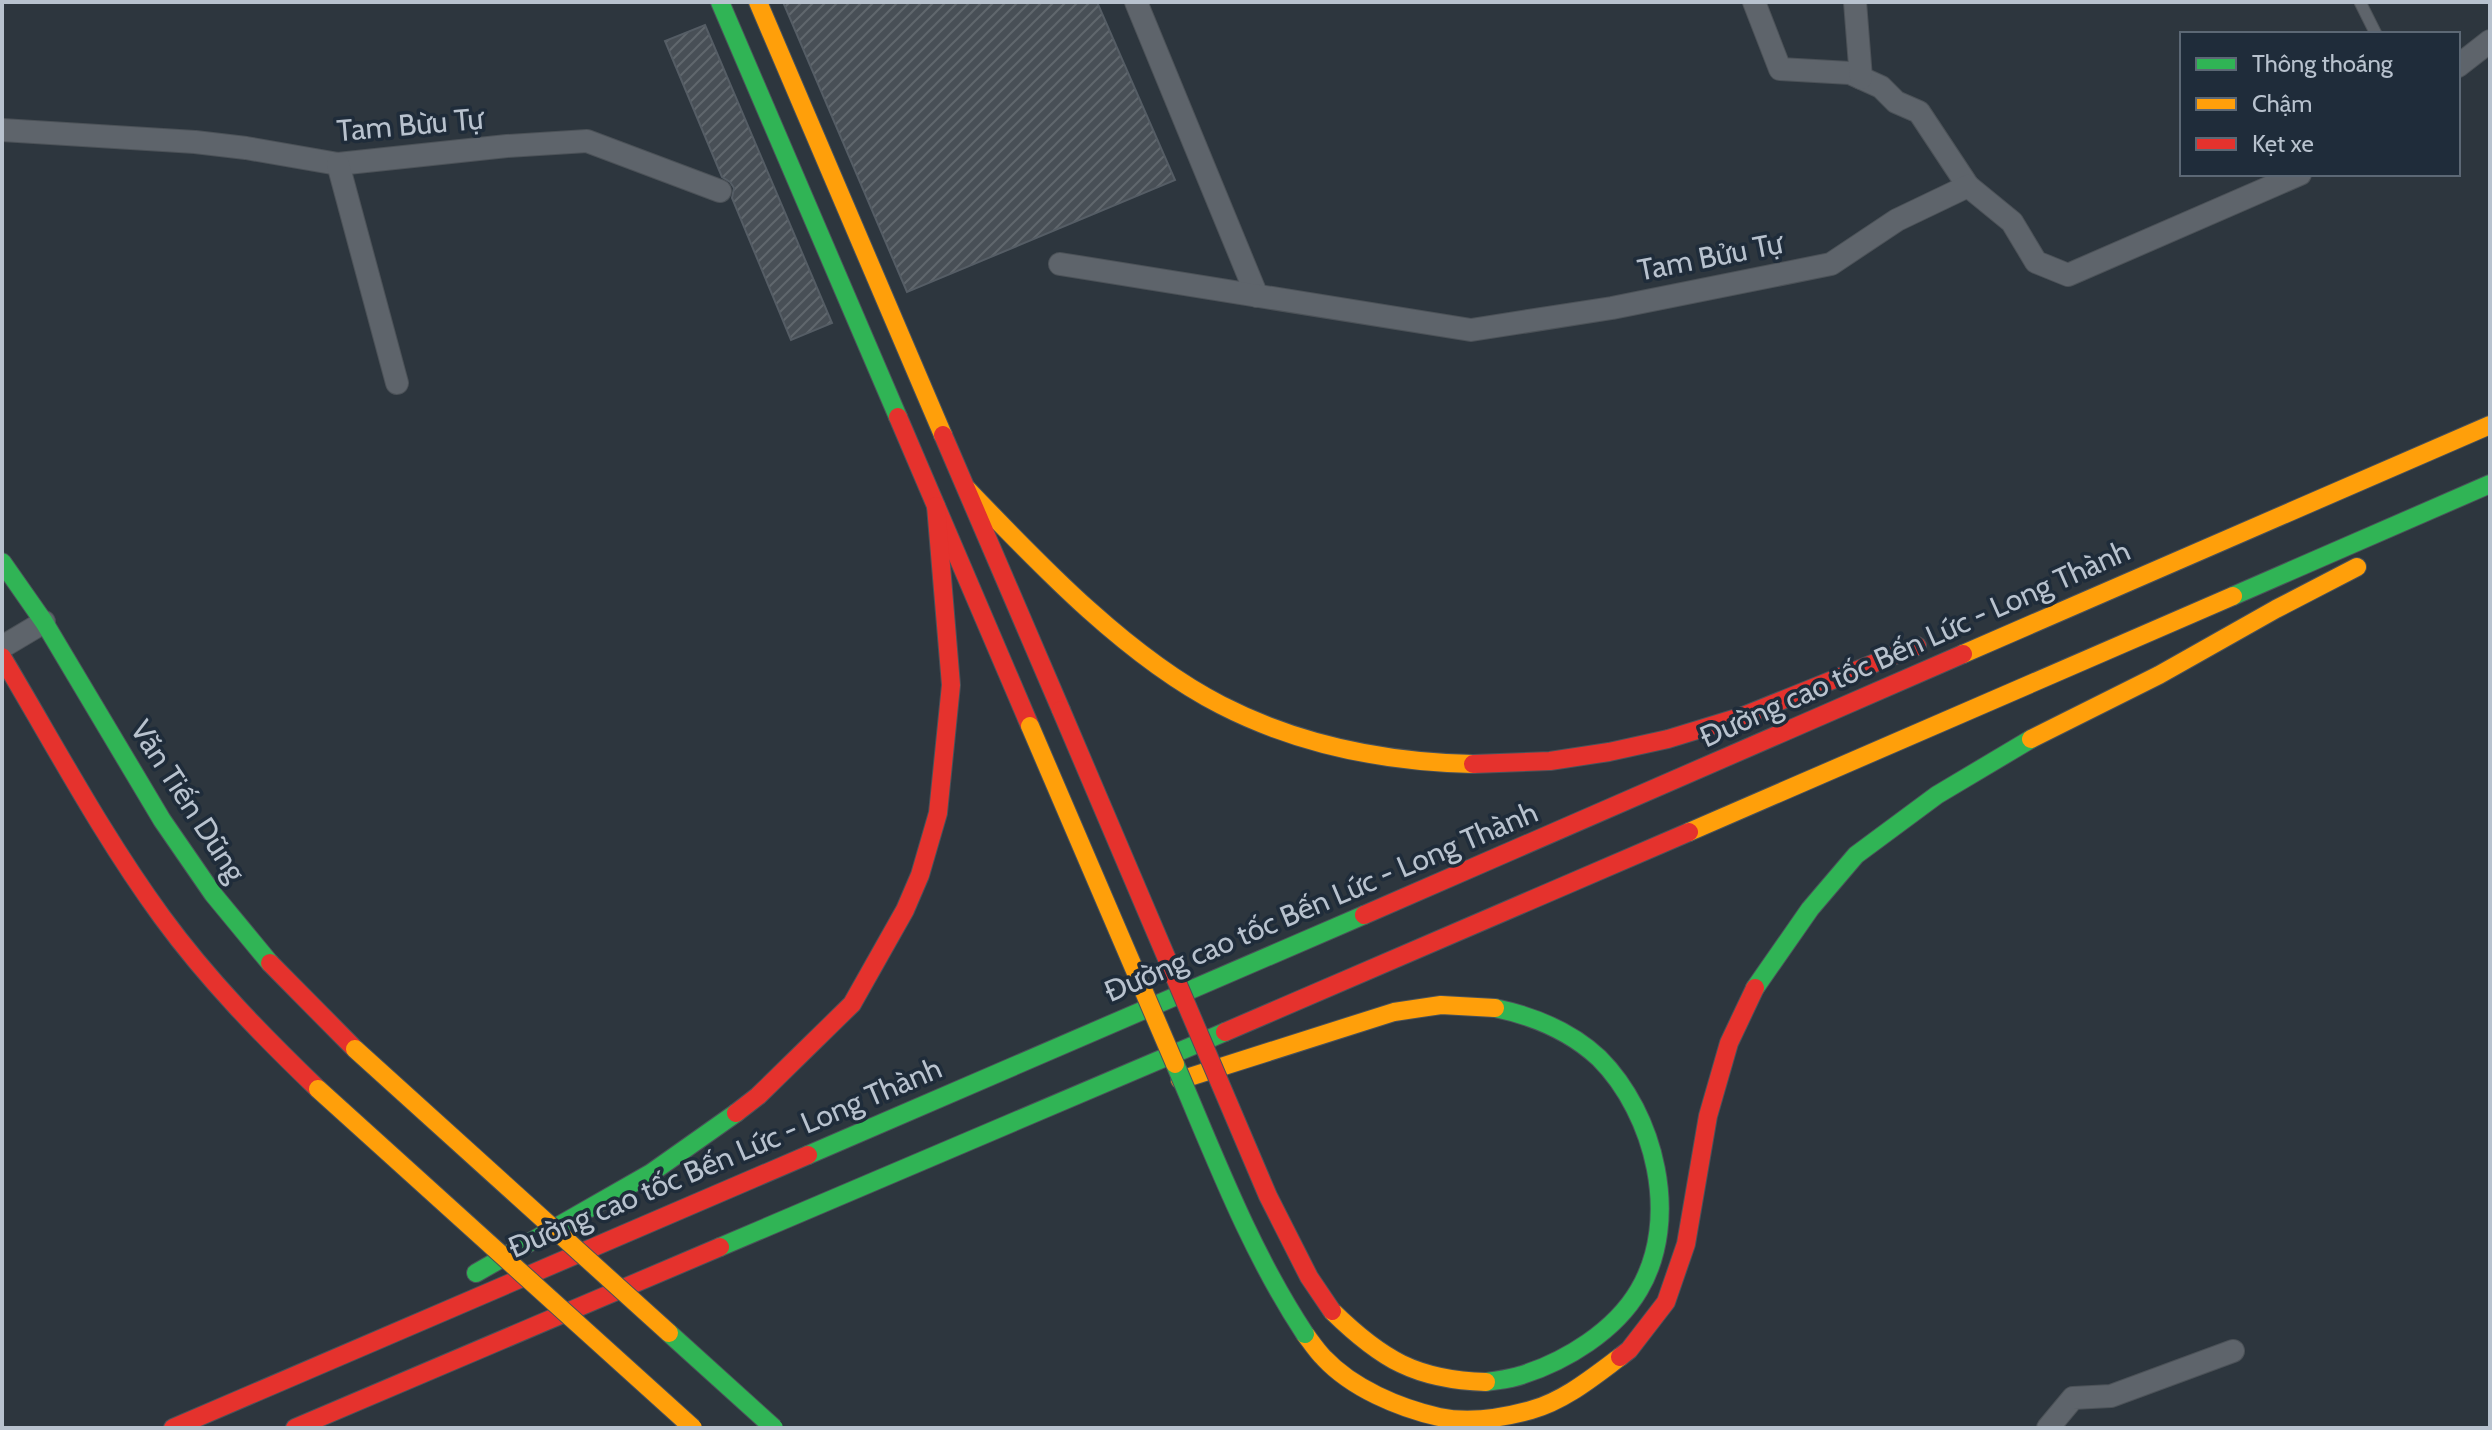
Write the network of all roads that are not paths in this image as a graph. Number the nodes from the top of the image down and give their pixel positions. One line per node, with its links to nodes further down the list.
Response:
1 (720, 2): 23 (highway)
2 (758, 2): 21 (highway)
3 (1136, 2): 17 (street)
4 (1754, 2): 10 (street)
5 (1855, 2): 10 (street)
6 (2360, 2): 7 (lane)
7 (2375, 32)
8 (2490, 41): 9 (street)
9 (2460, 64)
10 (1861, 78): 14 (street)
11 (2, 130): 12 (street, Tam Bừu Tự)
12 (338, 164): 15 (street, Tam Bừu Tự); 18 (street)
13 (2295, 176): 14 (street)
14 (1968, 186): 17 (street, Tam Bửu Tự)
15 (720, 191)
16 (1060, 264): 17 (street, Tam Bửu Tự)
17 (1257, 296)
18 (397, 383)
19 (2490, 422): 26 (highway); 36 (highway, Đường cao tốc Bến Lức - Long Thành)
20 (2490, 484): 34 (highway)
21 (967, 489): 29 (highway); 32 (highway, bridge)
22 (2490, 496): 24 (highway)
23 (936, 506): 25 (highway, bridge); 36 (highway)
24 (2407, 540)
25 (2380, 555)
26 (2142, 556)
27 (2, 562): 28 (highway, Văn Tiến Dũng)
28 (44, 622): 30 (street); 40 (highway, Văn Tiến Dũng, bridge)
29 (1940, 638)
30 (2, 647)
31 (2, 657): 39 (highway, bridge)
32 (1160, 1084)
33 (1102, 1104): 34 (highway)
34 (803, 1213): 38 (highway)
35 (2233, 1351): 41 (street)
36 (224, 1406): 37 (highway, Đường cao tốc Bến Lức - Long Thành)
37 (173, 1428)
38 (295, 1428)
39 (693, 1428)
40 (774, 1428)
41 (2048, 1428)

